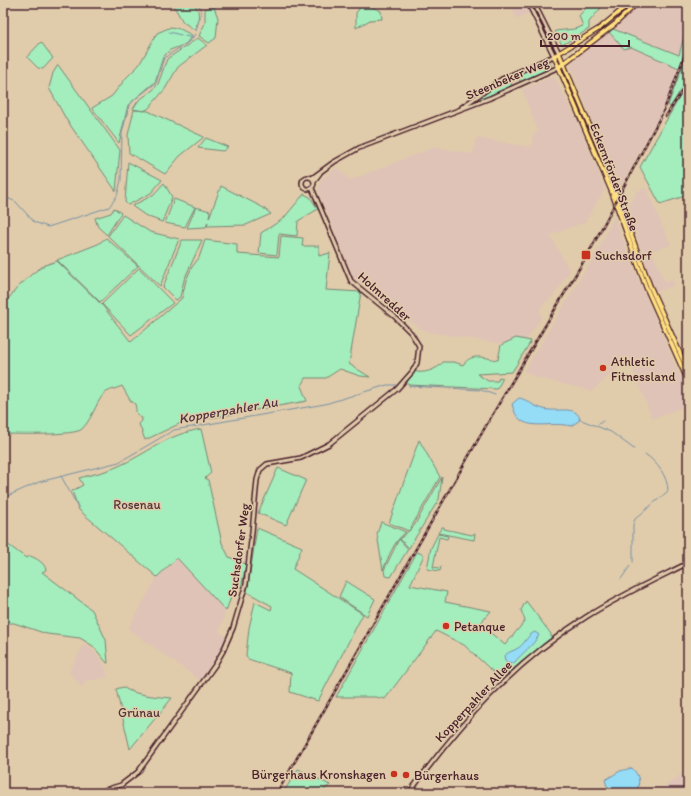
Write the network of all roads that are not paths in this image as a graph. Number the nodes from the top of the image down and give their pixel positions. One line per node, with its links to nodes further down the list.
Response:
1 (528, 3): 6 (street, Eckernförder Straße)
2 (534, 3): 5 (street, Eckernförder Straße)
3 (630, 3): 5 (main road, Steenbeker Weg)
4 (637, 3): 7 (main road, Steenbeker Weg)
5 (559, 53): 6 (main road, Steenbeker Weg); 7 (main road, Eckernförder Straße)
6 (554, 56): 8 (main road, Eckernförder Straße); 9 (street, Steenbeker Weg)
7 (564, 63): 8 (main road, Steenbeker Weg); 12 (main road, Eckernförder Straße)
8 (559, 67): 9 (street, Steenbeker Weg); 13 (main road, Eckernförder Straße)
9 (457, 110): 10 (street, Steenbeker Weg)
10 (313, 180): 11 (street, Steenbeker Weg); 11 (street, Steenbeker Weg)
11 (310, 189): 14 (street, Holmredder)
12 (688, 371)
13 (688, 381)
14 (402, 384): 16 (street, Suchsdorfer Weg)
15 (688, 563): 17 (street, Kopperpahler Allee)
16 (95, 793)
17 (409, 793)

